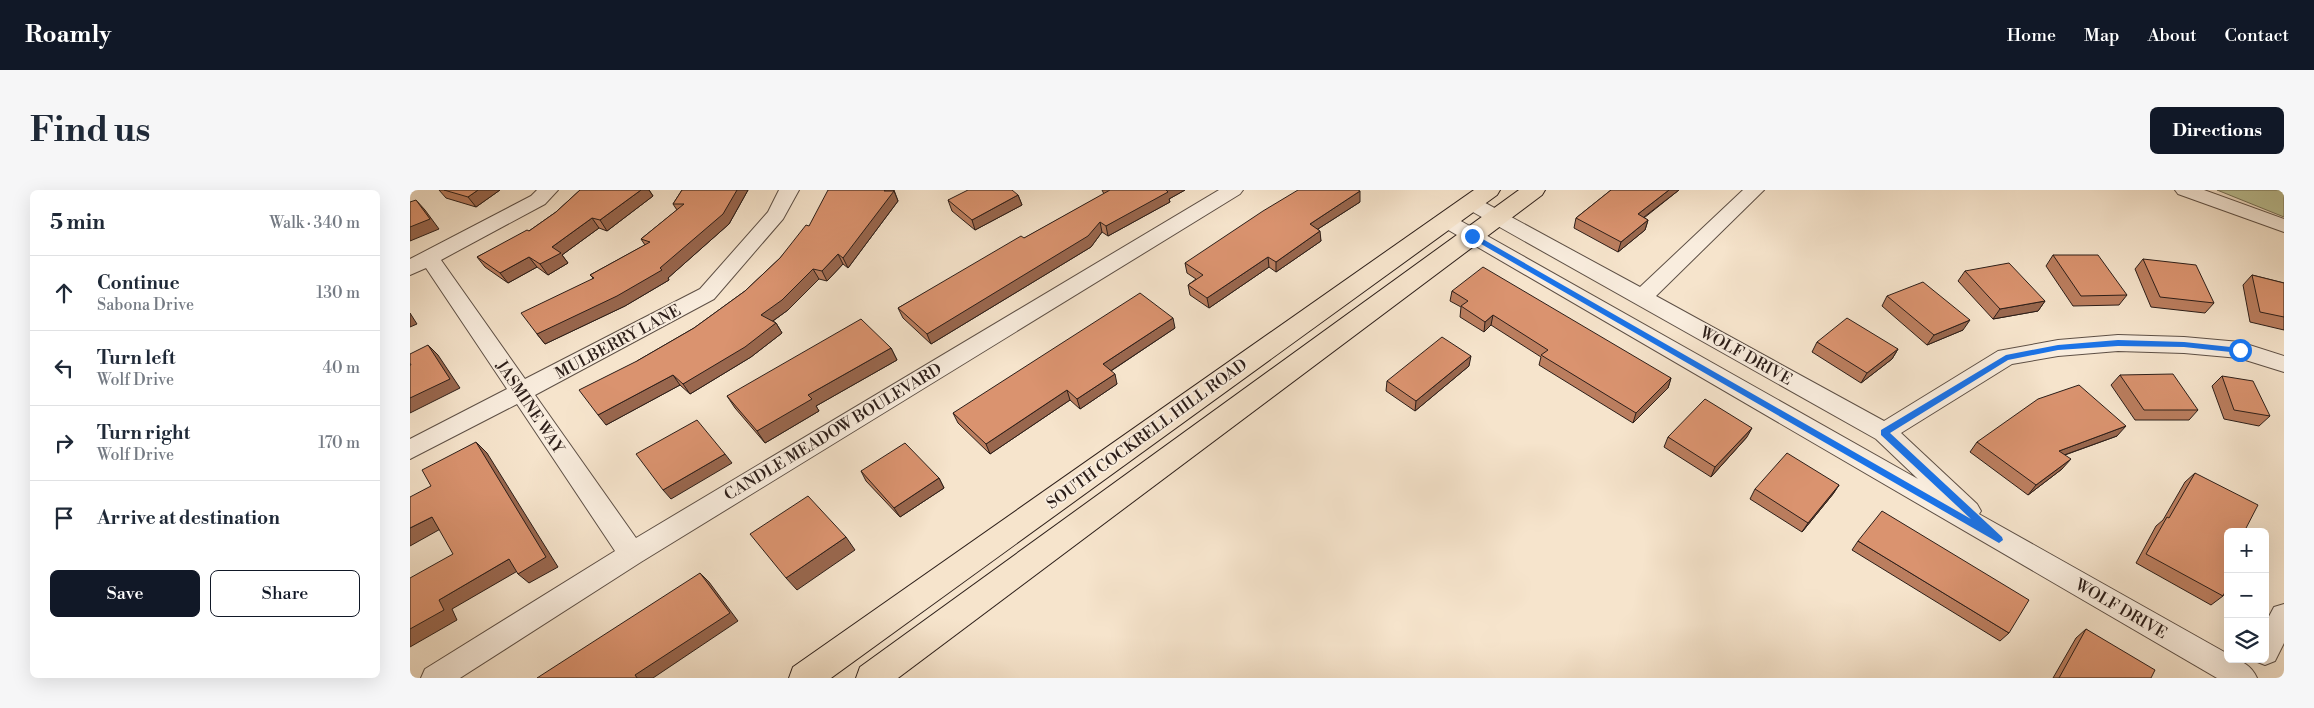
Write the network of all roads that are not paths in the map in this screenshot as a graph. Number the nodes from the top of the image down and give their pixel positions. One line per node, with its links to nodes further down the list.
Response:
1 (548, 190): 14 (street)
2 (789, 190): 17 (street, MULBERRY LANE)
3 (1233, 190): 23 (street, CANDLE MEADOW BOULEVARD)
4 (1489, 190): 9 (main road, SOUTH COCKRELL HILL ROAD)
5 (1534, 190): 10 (main road, SOUTH COCKRELL HILL ROAD)
6 (1754, 190): 15 (street)
7 (2185, 190): 12 (street)
8 (2203, 190): 12 (street)
9 (1471, 203): 10 (street, WOLF DRIVE); 11 (main road, SOUTH COCKRELL HILL ROAD)
10 (1496, 218): 13 (main road, SOUTH COCKRELL HILL ROAD); 15 (street, WOLF DRIVE)
11 (1446, 220): 13 (street, WOLF DRIVE); 20 (main road, SOUTH COCKRELL HILL ROAD)
12 (2284, 225)
13 (1472, 236): 21 (main road, SOUTH COCKRELL HILL ROAD); 22 (street, WOLF DRIVE)
14 (420, 264): 17 (street, JASMINE WAY)
15 (1642, 298): 18 (street, WOLF DRIVE)
16 (2284, 364): 18 (street)
17 (520, 393): 19 (street, MULBERRY LANE); 23 (street, JASMINE WAY)
18 (1884, 432): 22 (street, WOLF DRIVE)
19 (410, 450)
20 (1093, 472): 21 (main road); 28 (main road, SOUTH COCKRELL HILL ROAD)
21 (1118, 496): 29 (main road, SOUTH COCKRELL HILL ROAD)
22 (1999, 540): 30 (street, WOLF DRIVE)
23 (632, 554): 27 (street, CANDLE MEADOW BOULEVARD)
24 (2284, 616): 25 (street)
25 (2269, 644)
26 (2259, 663): 31 (street)
27 (435, 678)
28 (805, 678)
29 (872, 678)
30 (2244, 678)
31 (2252, 678)

